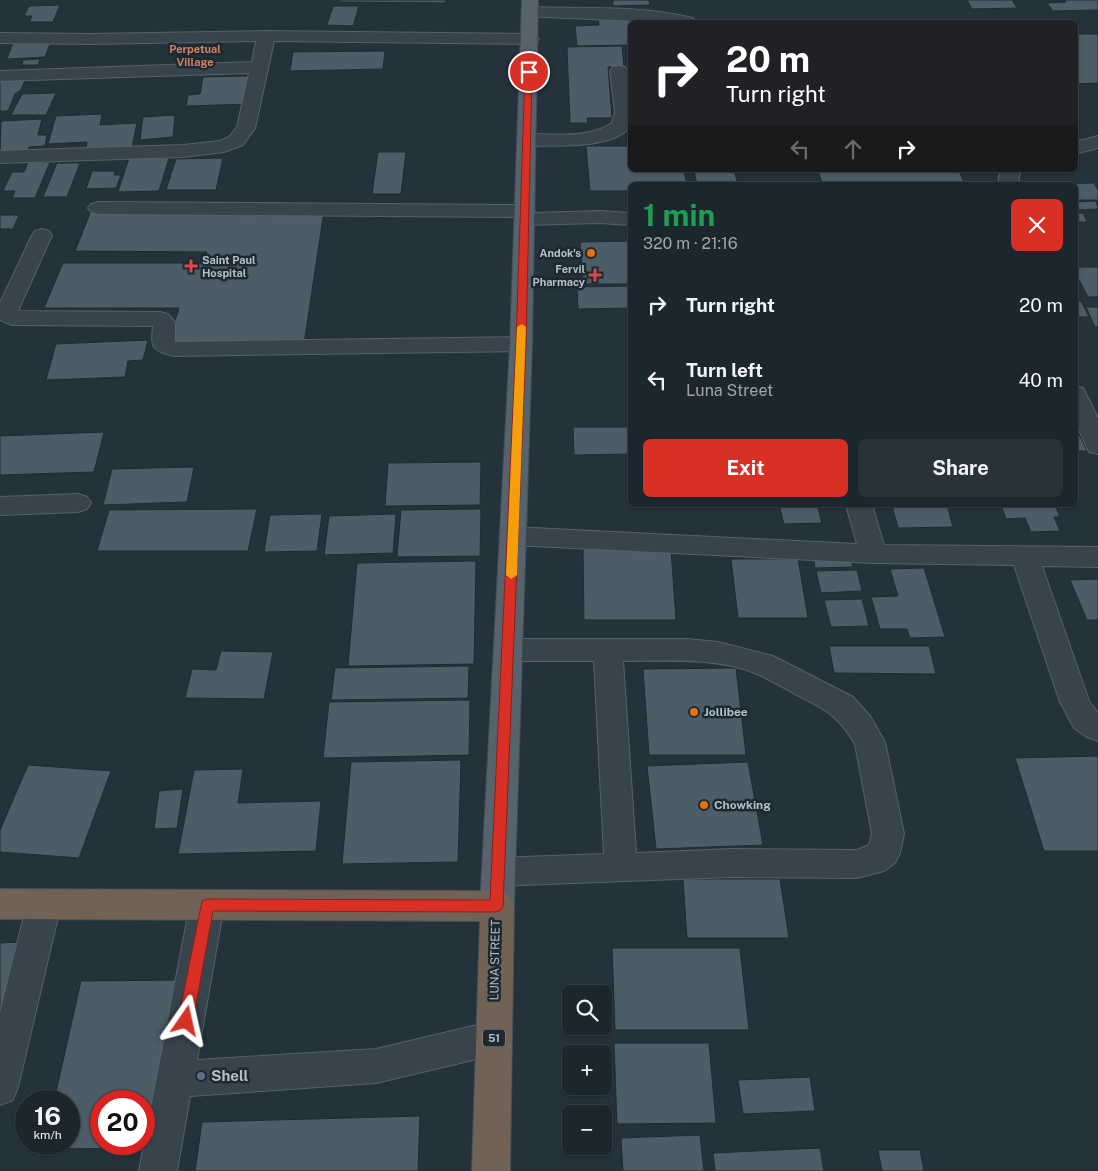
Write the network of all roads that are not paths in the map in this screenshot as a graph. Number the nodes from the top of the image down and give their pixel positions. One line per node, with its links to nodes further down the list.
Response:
1 (530, 6): 2 (street); 5 (main road, LUNA STREET / 51)
2 (679, 20)
3 (266, 36): 4 (street); 5 (street); 6 (street)
4 (0, 38)
5 (530, 39): 9 (main road, LUNA STREET / 51)
6 (260, 67): 8 (street); 12 (street)
7 (619, 71): 9 (street)
8 (0, 76)
9 (527, 140): 15 (main road, LUNA STREET / 51)
10 (1098, 142): 11 (street)
11 (1078, 147)
12 (0, 157)
13 (628, 200): 15 (street)
14 (98, 208): 15 (street)
15 (525, 211): 16 (street); 18 (main road, LUNA STREET / 51)
16 (628, 219)
17 (42, 235): 18 (street)
18 (521, 344): 24 (main road, LUNA STREET / 51)
19 (1078, 400): 20 (street)
20 (1098, 446)
21 (78, 504): 22 (street)
22 (0, 506)
23 (860, 507): 25 (street)
24 (513, 536): 25 (street); 28 (main road, LUNA STREET / 51)
25 (873, 554): 26 (street)
26 (1025, 557): 27 (street); 30 (street)
27 (1098, 558)
28 (508, 650): 29 (street); 32 (main road, LUNA STREET / 51)
29 (608, 651): 31 (street); 31 (street)
30 (1098, 729)
31 (621, 868): 32 (street)
32 (497, 889): 35 (highway); 36 (highway, LUNA STREET / 51)
33 (0, 904): 34 (highway)
34 (44, 904): 35 (highway); 38 (street)
35 (207, 905): 37 (street)
36 (494, 1038): 37 (street); 40 (highway, LUNA STREET / 51)
37 (175, 1079): 39 (street)
38 (0, 1087)
39 (158, 1171)
40 (490, 1171)

